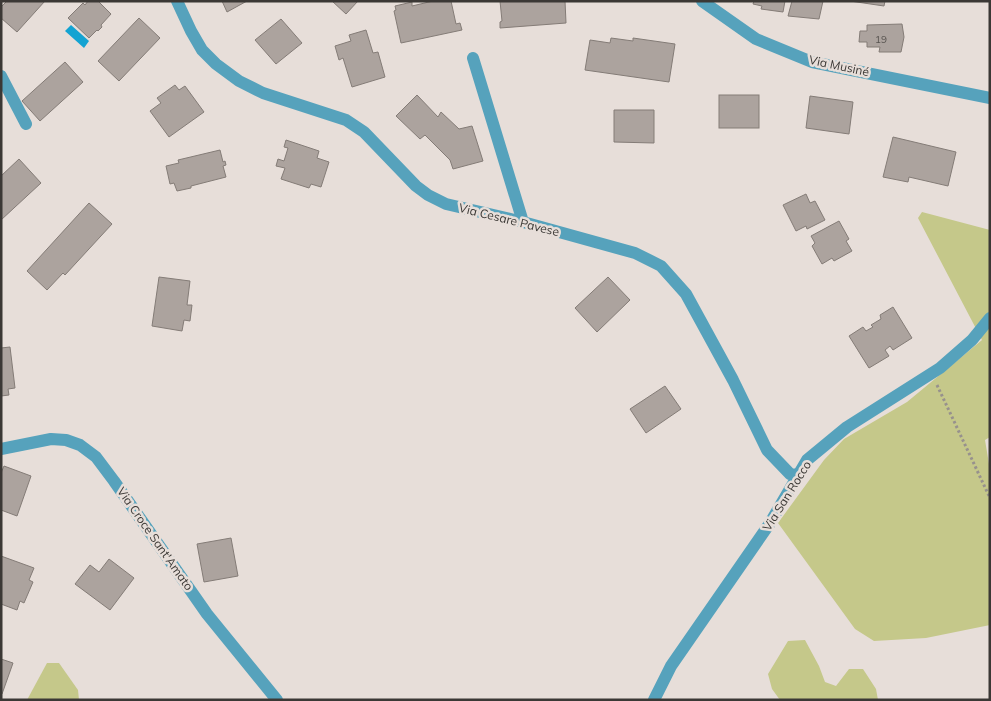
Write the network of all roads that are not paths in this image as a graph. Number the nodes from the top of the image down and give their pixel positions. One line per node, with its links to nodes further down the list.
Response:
1 (176, 1): 7 (street, Via Cesare Pavese)
2 (702, 1): 5 (street, Via Musiné)
3 (473, 58): 7 (street)
4 (1, 76): 6 (street)
5 (990, 98)
6 (26, 124)
7 (523, 222): 10 (street, Via Cesare Pavese)
8 (990, 318): 10 (street, Via San Rocco)
9 (2, 451): 11 (street, Via Croce Sant'Amato)
10 (798, 475): 12 (street, Via San Rocco)
11 (277, 700)
12 (654, 700)

